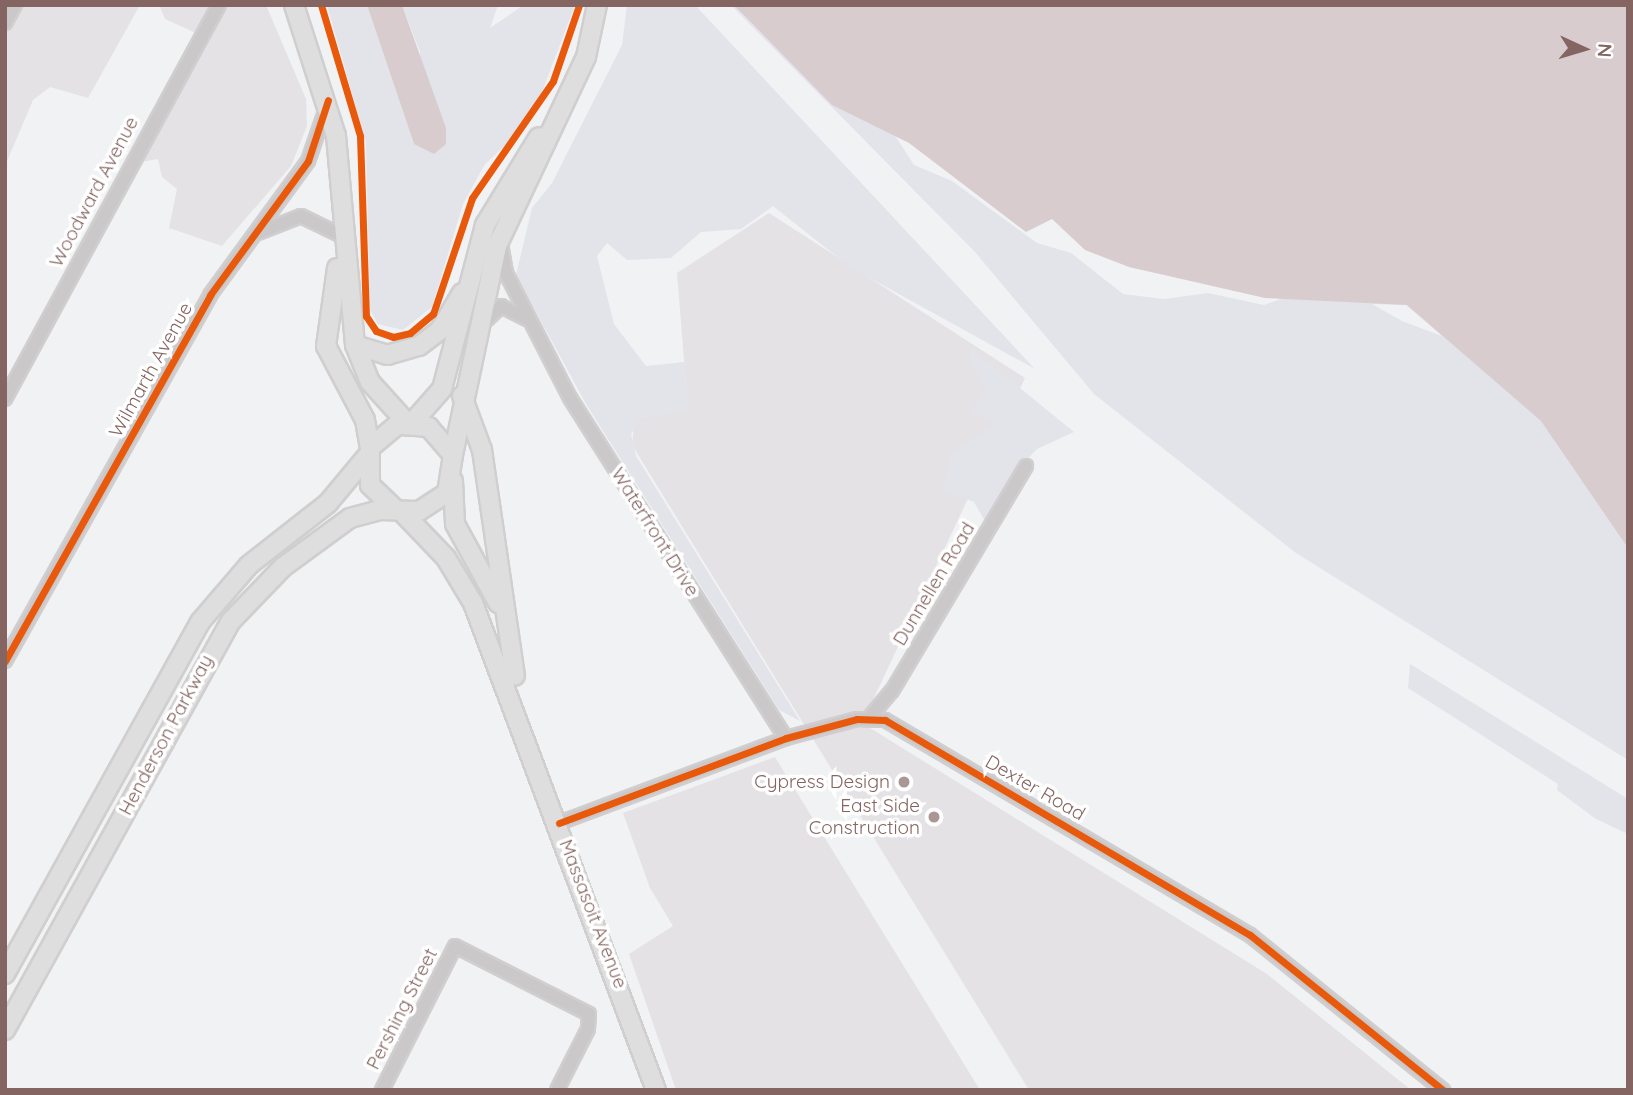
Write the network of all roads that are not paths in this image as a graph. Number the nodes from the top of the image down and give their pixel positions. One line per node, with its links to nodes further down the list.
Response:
1 (15, 5): 5 (street)
2 (219, 5): 16 (street, Woodward Avenue)
3 (294, 5): 7 (main road)
4 (597, 5): 6 (main road, Henderson Parkway)
5 (5, 23)
6 (569, 94): 9 (main road, Henderson Parkway); 11 (main road, Henderson Parkway)
7 (328, 100): 8 (main road); 10 (street, Wilmarth Avenue)
8 (342, 236): 10 (street, Wilmarth Avenue); 14 (main road); 18 (main road)
9 (501, 238): 12 (street, Waterfront Drive); 13 (main road, Henderson Parkway)
10 (250, 240): 23 (street, Wilmarth Avenue)
11 (471, 273): 14 (main road); 17 (main road, Henderson Parkway)
12 (529, 322): 13 (street); 26 (street, Waterfront Drive)
13 (481, 328): 15 (main road, Henderson Parkway)
14 (355, 345): 17 (main road)
15 (462, 394): 19 (main road, Henderson Parkway); 24 (main road)
16 (5, 399)
17 (409, 423): 18 (main road, Henderson Parkway); 19 (main road)
18 (369, 452): 22 (main road); 29 (main road, Henderson Parkway)
19 (453, 455): 21 (main road, Henderson Parkway)
20 (1026, 467): 25 (street, Dunnellen Road)
21 (453, 477): 22 (main road, Henderson Parkway); 24 (main road, Massasoit Avenue)
22 (398, 510): 27 (main road, Massasoit Avenue); 30 (main road, Henderson Parkway)
23 (5, 661)
24 (516, 677): 27 (main road, Massasoit Avenue)
25 (869, 718): 26 (street); 34 (street, Dexter Road)
26 (786, 738): 28 (street)
27 (529, 739): 28 (main road, Massasoit Avenue)
28 (559, 823): 33 (main road, Massasoit Avenue)
29 (5, 974)
30 (5, 1030)
31 (383, 1090): 32 (street, Pershing Street)
32 (557, 1090)
33 (656, 1090)
34 (1443, 1090)

